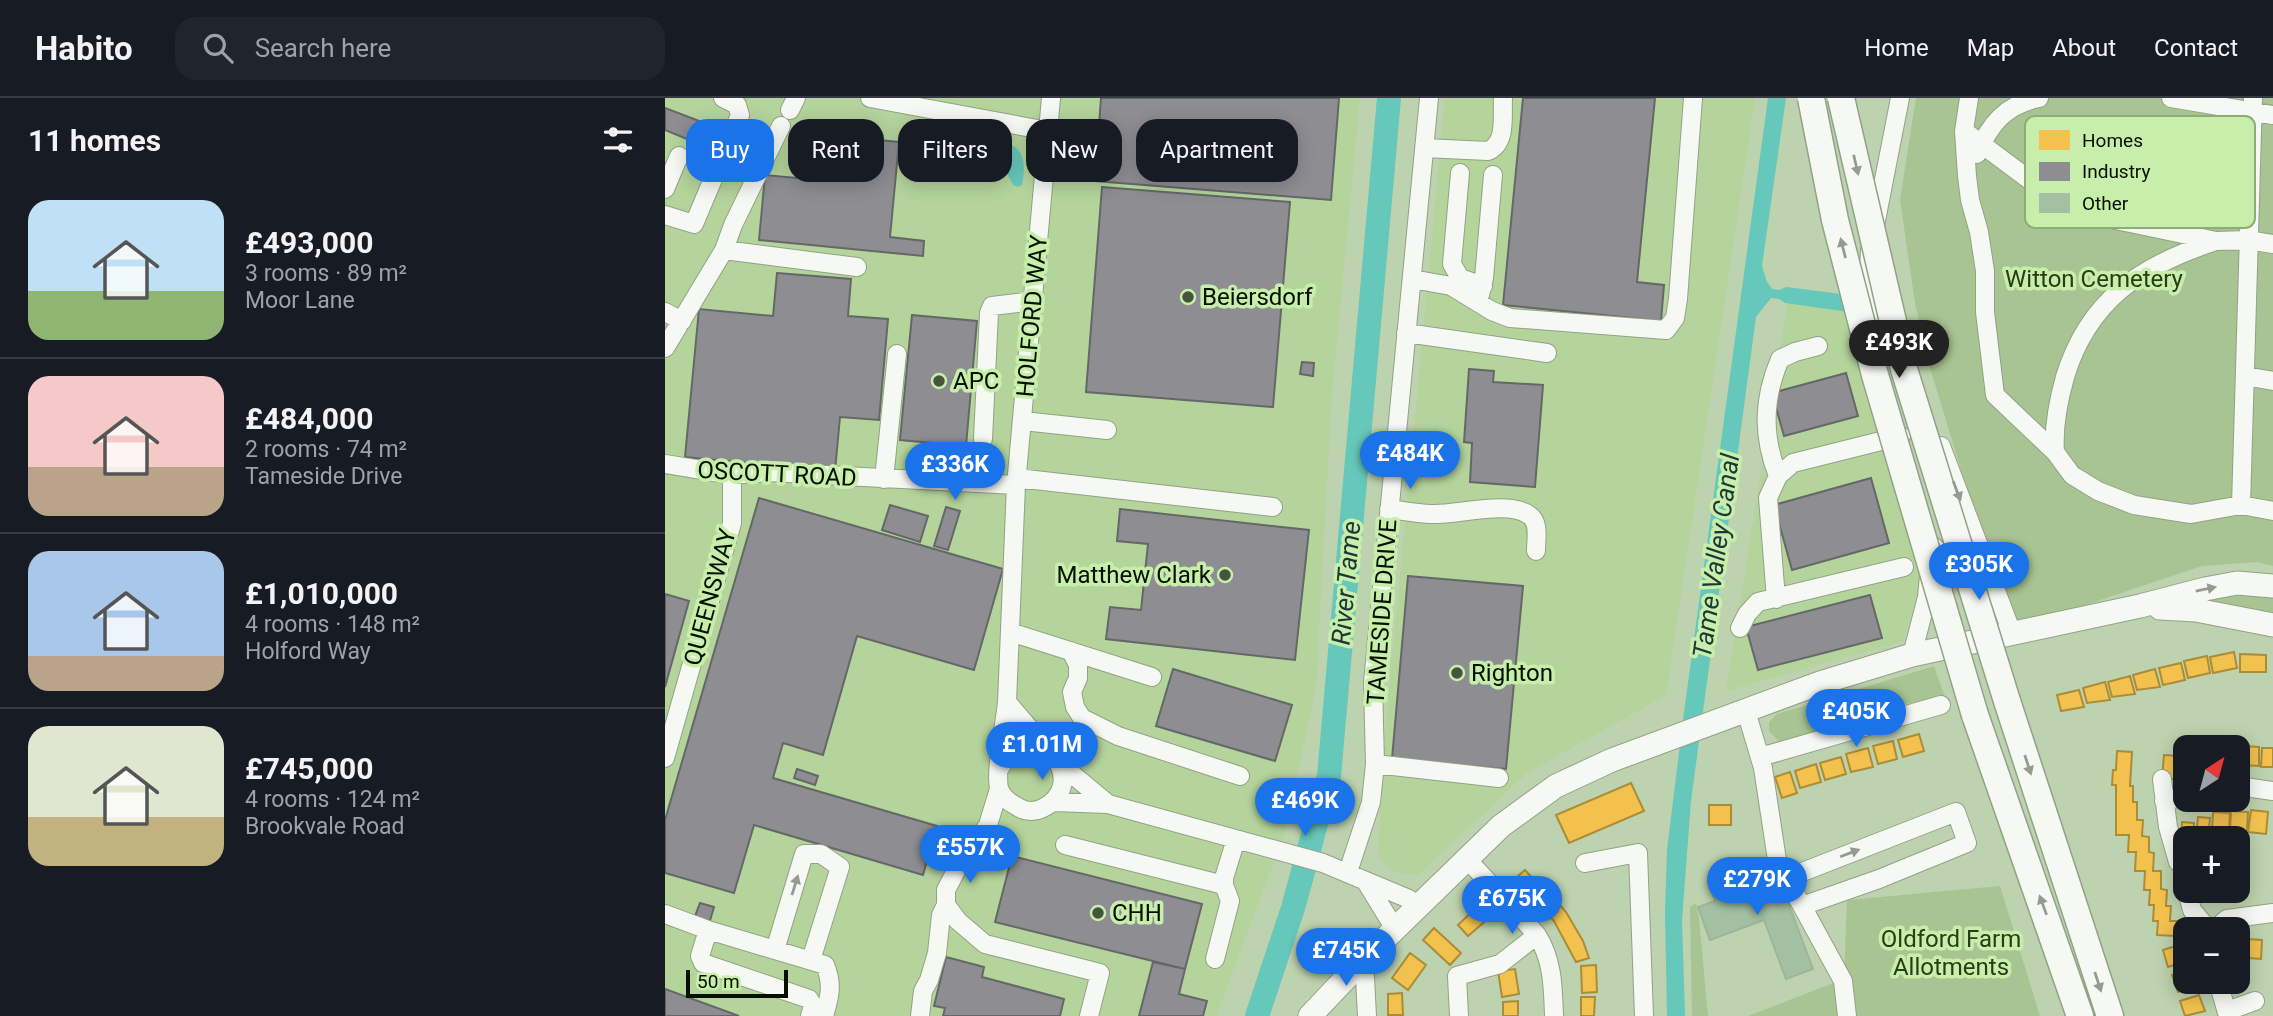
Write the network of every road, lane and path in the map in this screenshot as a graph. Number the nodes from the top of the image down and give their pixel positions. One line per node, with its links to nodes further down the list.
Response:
1 (723, 98): 29 (street)
2 (870, 98): 17 (street)
3 (1051, 98): 15 (street, HOLFORD WAY)
4 (1429, 98): 20 (street, TAMESIDE DRIVE)
5 (1503, 98): 20 (street)
6 (1693, 98): 38 (street)
7 (1811, 98): 134 (highway, one-way to 7, bridge)
8 (1841, 98): 135 (highway, one-way to 135, bridge)
9 (1900, 98): 27 (street)
10 (1969, 98): 18 (street)
11 (2039, 98): 19 (street)
12 (2171, 98): 13 (street)
13 (2253, 105): 14 (street)
14 (2273, 115)
15 (1049, 119)
16 (781, 126): 35 (street)
17 (1026, 127)
18 (1964, 131): 19 (street); 24 (street)
19 (1982, 144): 24 (street); 25 (street)
20 (1424, 148): 37 (street, TAMESIDE DRIVE)
21 (679, 156): 28 (street)
22 (1460, 173): 38 (street)
23 (1493, 175): 38 (street)
24 (1967, 176): 55 (street)
25 (2025, 176)
26 (1044, 182): 41 (street, HOLFORD WAY)
27 (1884, 188): 39 (street); 40 (street)
28 (665, 189)
29 (665, 215)
30 (2154, 228): 33 (street)
31 (2248, 228): 32 (street)
32 (2248, 240): 33 (street); 34 (street); 49 (street)
33 (2216, 241): 55 (street)
34 (2273, 244)
35 (724, 250): 36 (street); 43 (street)
36 (857, 267)
37 (1412, 279): 38 (street); 44 (street, TAMESIDE DRIVE)
38 (1481, 294)
39 (1896, 294): 40 (street); 67 (street, one-way to 67)
40 (1867, 298): 53 (street)
41 (1033, 301): 51 (street, HOLFORD WAY); 54 (street)
42 (665, 312): 43 (street)
43 (682, 321): 46 (street)
44 (1406, 333): 47 (street); 63 (street, TAMESIDE DRIVE)
45 (1818, 346): 58 (street)
46 (665, 348)
47 (1547, 353)
48 (897, 354): 59 (street)
49 (2245, 376): 50 (street); 61 (street)
50 (2273, 381)
51 (1023, 421): 52 (street); 60 (street, HOLFORD WAY)
52 (1107, 430)
53 (1901, 436): 58 (street); 65 (street)
54 (983, 439)
55 (2055, 452): 61 (street)
56 (665, 464): 57 (street, OSCOTT ROAD)
57 (732, 475): 59 (street, OSCOTT ROAD); 84 (street, QUEENSWAY)
58 (1777, 476): 70 (street)
59 (890, 479): 60 (street, OSCOTT ROAD)
60 (1017, 482): 62 (street, OSCOTT ROAD); 74 (street, HOLFORD WAY)
61 (2241, 505): 64 (street)
62 (1273, 507)
63 (1389, 509): 66 (street); 85 (street, TAMESIDE DRIVE)
64 (2273, 511)
65 (1933, 546): 67 (street); 77 (street)
66 (1536, 551)
67 (1982, 556): 75 (street)
68 (1904, 567): 70 (street)
69 (2273, 586): 71 (main road, one-way to 69)
70 (1776, 599): 73 (street)
71 (2140, 606): 72 (main road); 75 (main road)
72 (2273, 625)
73 (1740, 628)
74 (1010, 632): 76 (street); 79 (street, HOLFORD WAY)
75 (2012, 634): 77 (main road)
76 (1071, 651): 78 (street); 87 (street)
77 (1912, 655): 81 (main road)
78 (1152, 677)
79 (1007, 702): 82 (street); 86 (street, HOLFORD WAY)
80 (1941, 705): 83 (street)
81 (1746, 710): 83 (street); 102 (main road)
82 (1054, 757): 86 (street); 94 (street); 96 (street)
83 (1760, 757): 105 (street)
84 (665, 758)
85 (1375, 764): 88 (street); 104 (street, TAMESIDE DRIVE)
86 (1000, 768): 91 (street)
87 (1240, 776)
88 (1499, 778)
89 (2162, 779): 95 (street)
90 (2251, 788): 92 (street)
91 (999, 789): 97 (street); 98 (street)
92 (2273, 791)
93 (2173, 800): 95 (street)
94 (1054, 802): 96 (street); 97 (street)
95 (2164, 802): 100 (street)
96 (1108, 804): 99 (street)
97 (1023, 810): 98 (street)
98 (988, 825): 108 (street)
99 (1236, 839): 104 (street); 107 (street)
100 (2173, 844)
101 (1065, 845): 107 (street)
102 (1467, 858): 109 (main road); 116 (street)
103 (1585, 863): 132 (street)
104 (1348, 872): 106 (street)
105 (1787, 878): 110 (street); 110 (street, one-way to 110)
106 (1366, 882): 109 (street); 114 (street)
107 (1224, 886): 118 (street)
108 (946, 905): 126 (street); 127 (street)
109 (1417, 906): 114 (main road)
110 (1802, 906): 133 (street)
111 (2273, 913): 113 (street)
112 (665, 914): 115 (street)
113 (2242, 917)
114 (1395, 929): 119 (main road)
115 (708, 930): 117 (street); 124 (street)
116 (1537, 935): 130 (street); 131 (street)
117 (775, 950): 120 (street); 120 (street, one-way to 120)
118 (1215, 959)
119 (1364, 959): 128 (main road); 129 (street)
120 (818, 963): 125 (street)
121 (2221, 994): 123 (street)
122 (2255, 1001): 123 (street)
123 (2227, 1013)
124 (810, 1016)
125 (824, 1016)
126 (920, 1016)
127 (1089, 1016)
128 (1310, 1016)
129 (1367, 1016)
130 (1458, 1016)
131 (1553, 1016)
132 (1644, 1016)
133 (1847, 1016)
134 (2080, 1016)
135 (2110, 1016)

